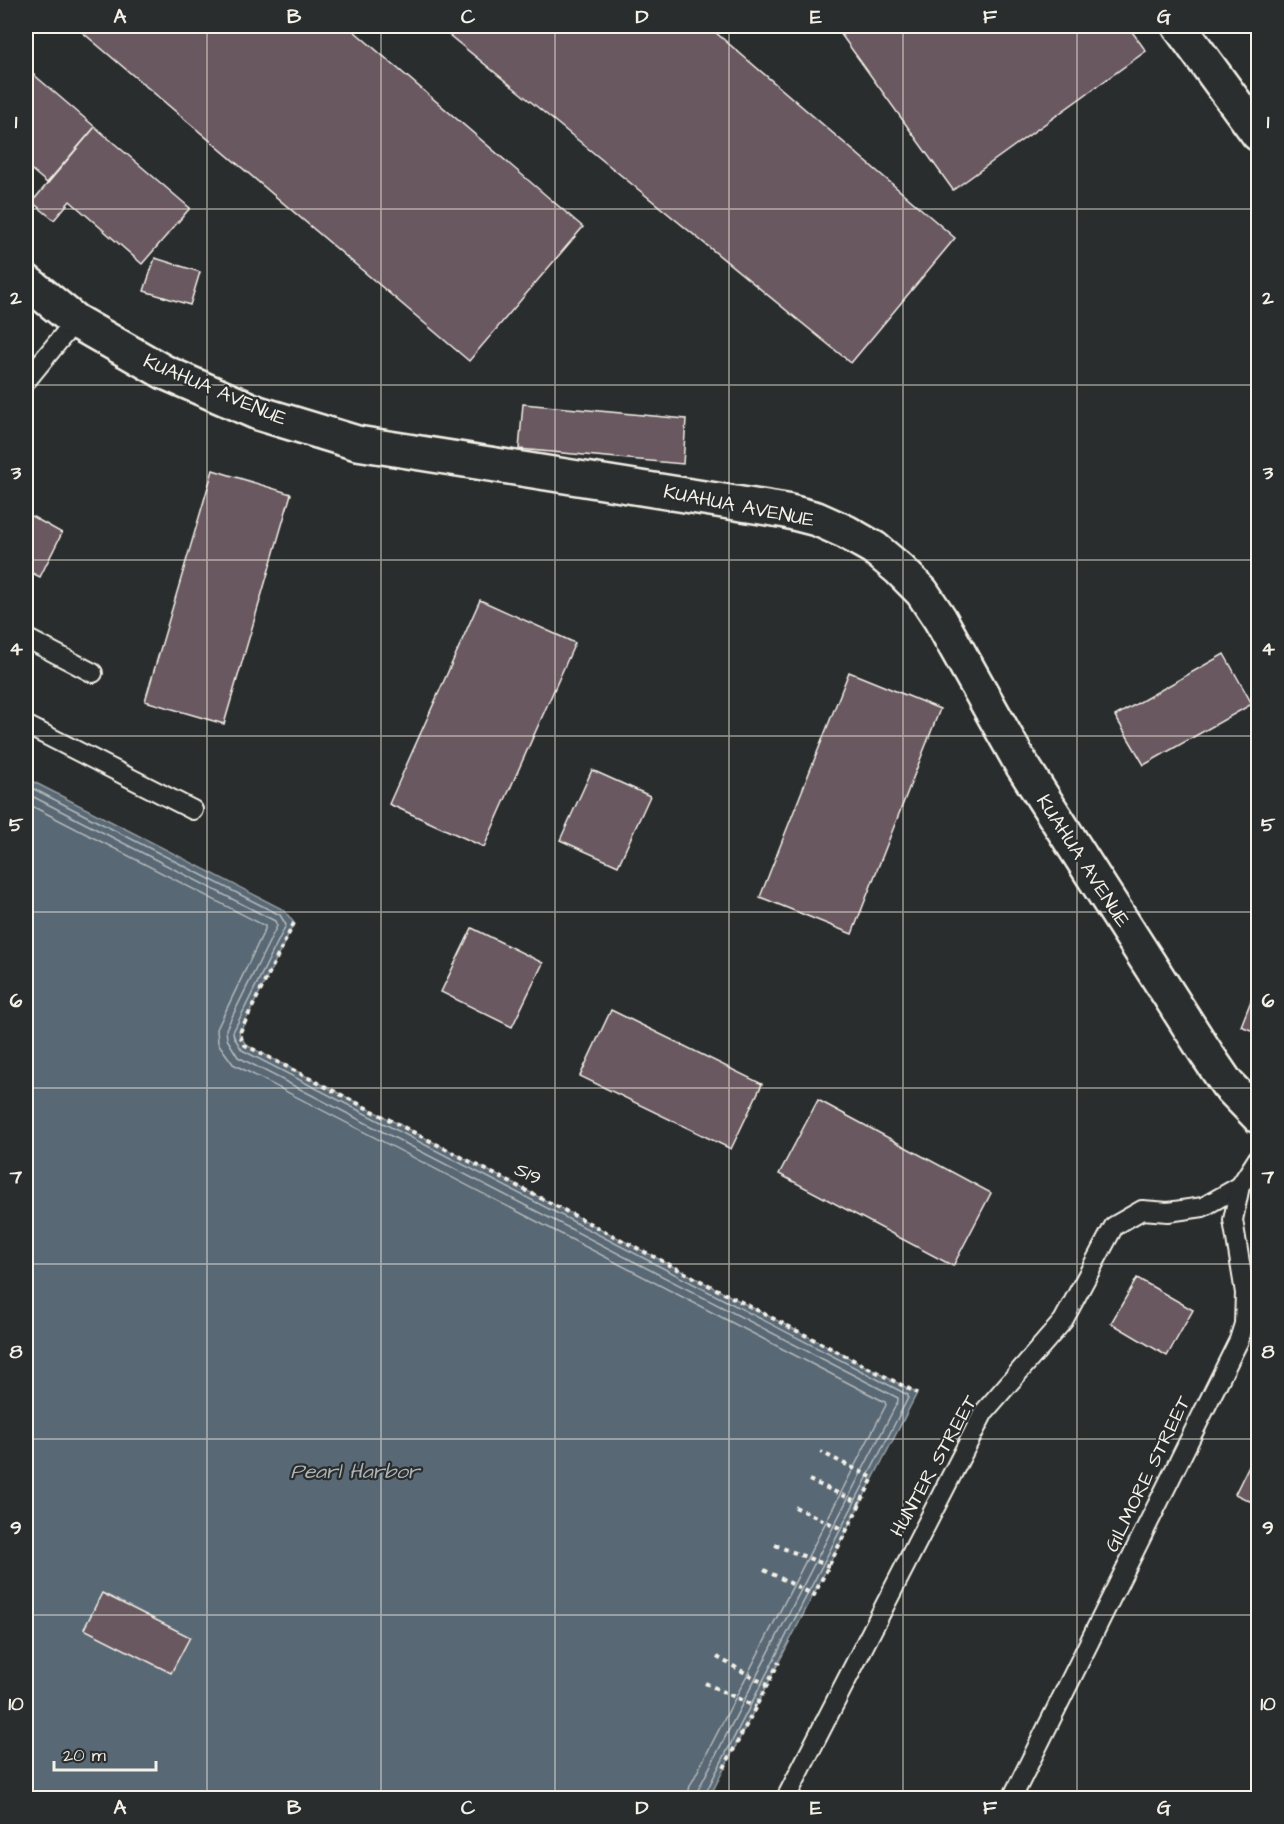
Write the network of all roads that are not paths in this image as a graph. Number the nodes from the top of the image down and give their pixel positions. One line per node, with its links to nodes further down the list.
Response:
1 (1179, 26): 2 (street)
2 (1258, 134)
3 (26, 280): 4 (street, KUAHUA AVENUE)
4 (75, 321): 5 (lane); 10 (street, KUAHUA AVENUE)
5 (26, 381)
6 (26, 638): 7 (lane)
7 (93, 674)
8 (26, 725): 9 (lane)
9 (193, 810)
10 (1258, 1116)
11 (1258, 1158): 12 (lane, GILMORE STREET)
12 (1240, 1186): 13 (lane, HUNTER STREET); 14 (lane, GILMORE STREET)
13 (786, 1798)
14 (1012, 1798)

